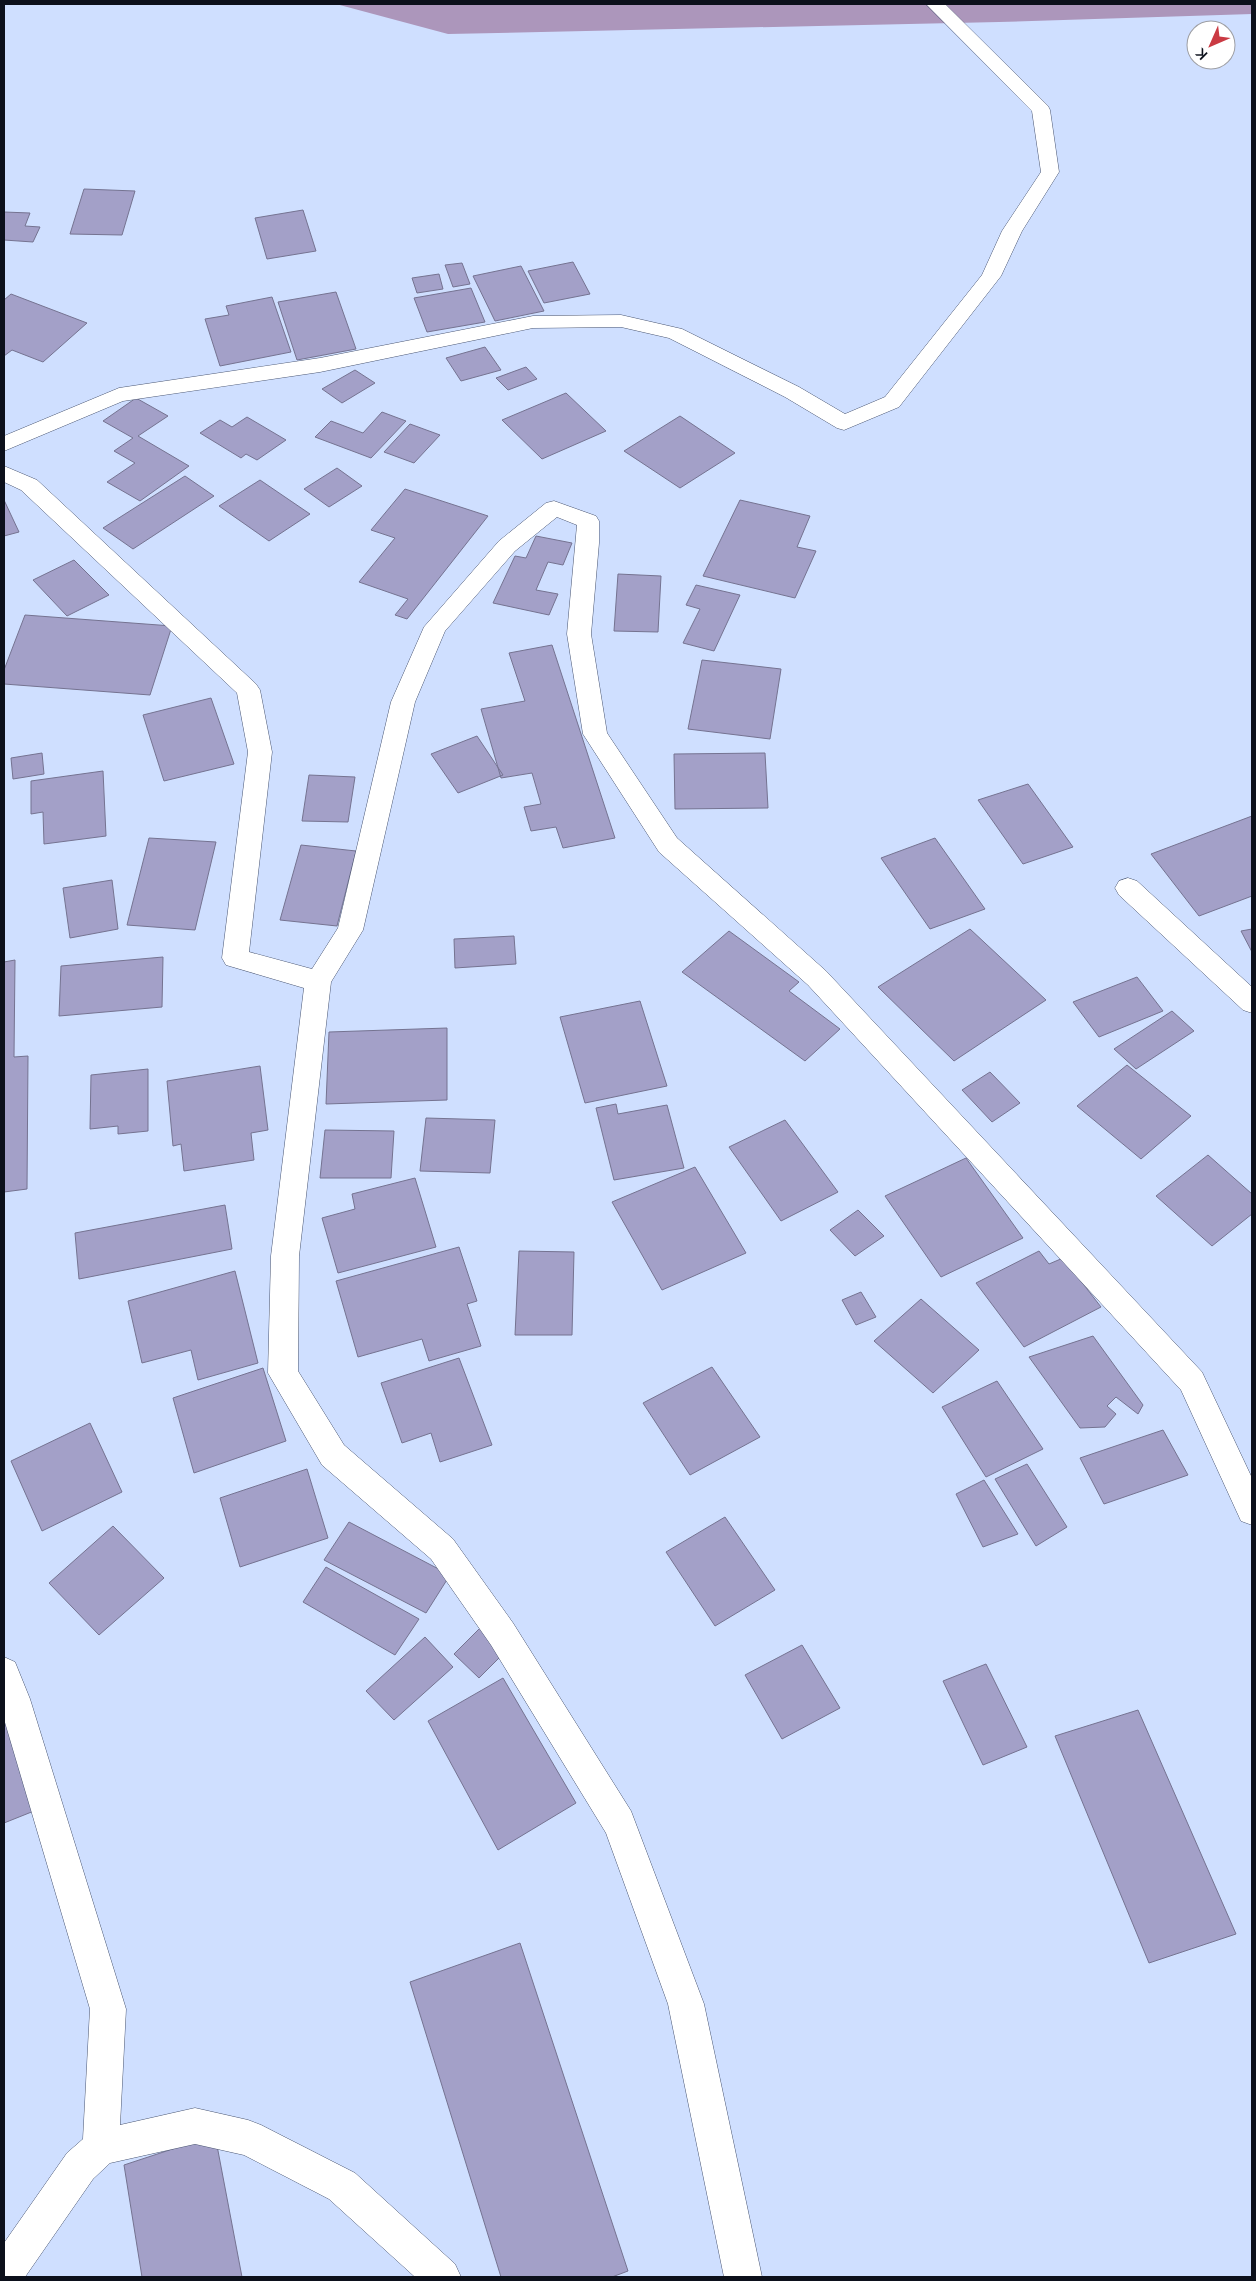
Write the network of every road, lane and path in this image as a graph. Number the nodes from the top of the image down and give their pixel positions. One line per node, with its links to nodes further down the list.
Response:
1 (935, 4): 2 (street)
2 (4, 444)
3 (4, 473): 5 (street)
4 (1128, 888): 6 (street)
5 (318, 981): 7 (street); 12 (street)
6 (1252, 1003)
7 (1252, 1511)
8 (4, 1673): 9 (street)
9 (101, 2147): 10 (street); 11 (street)
10 (4, 2275)
11 (442, 2277)
12 (743, 2277)

